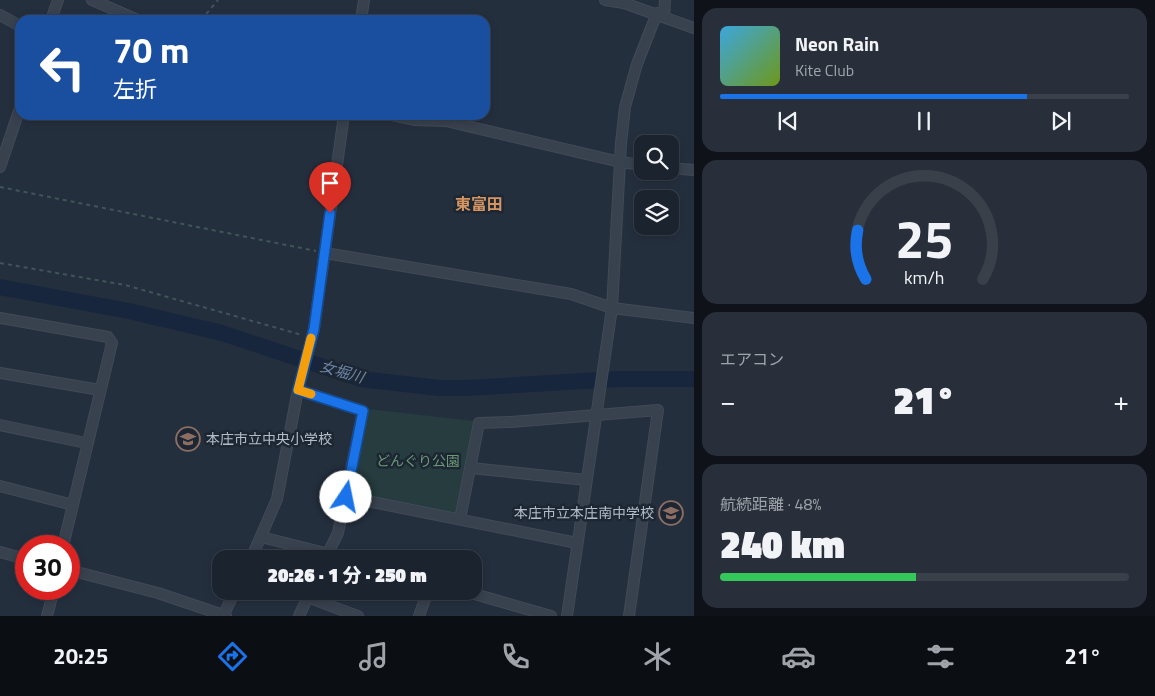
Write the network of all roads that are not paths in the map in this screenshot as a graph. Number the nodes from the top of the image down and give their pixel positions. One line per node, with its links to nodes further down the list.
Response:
1 (58, 0): 6 (street)
2 (92, 0): 7 (street)
3 (364, 0): 8 (street)
4 (605, 0): 9 (street)
5 (665, 0): 9 (street)
6 (53, 15)
7 (126, 15)
8 (362, 15)
9 (660, 15): 12 (street); 16 (street)
10 (0, 16): 11 (street)
11 (15, 24)
12 (694, 28)
13 (16, 120): 18 (street)
14 (343, 120): 21 (street)
15 (414, 120): 16 (street)
16 (620, 162): 17 (street); 22 (street)
17 (634, 163)
18 (0, 167)
19 (679, 169): 20 (street)
20 (694, 170)
21 (324, 253): 22 (street); 26 (street)
22 (612, 308): 24 (street); 28 (street)
23 (0, 318): 27 (street)
24 (694, 318)
25 (0, 373): 27 (street)
26 (299, 386): 34 (street); 38 (street)
27 (100, 390): 30 (street)
28 (596, 410): 31 (street); 32 (street); 59 (street)
29 (0, 425): 30 (street)
30 (86, 443): 35 (street)
31 (471, 468): 32 (street); 36 (street)
32 (586, 480): 39 (street)
33 (0, 486): 35 (street)
34 (346, 497): 36 (street); 42 (street)
35 (72, 505): 37 (street)
36 (460, 519): 39 (street)
37 (65, 535)
38 (262, 537): 40 (street); 41 (street)
39 (577, 544): 58 (street)
40 (256, 550)
41 (306, 550)
42 (330, 550)
43 (0, 552): 44 (street)
44 (15, 555)
45 (80, 573): 53 (street)
46 (482, 596): 57 (street)
47 (51, 600): 52 (street)
48 (231, 600): 53 (street)
49 (306, 600): 54 (street)
50 (322, 600): 55 (street)
51 (425, 600): 56 (street)
52 (47, 616)
53 (224, 616)
54 (299, 616)
55 (358, 616)
56 (419, 616)
57 (551, 616)
58 (566, 616)
59 (629, 616)

